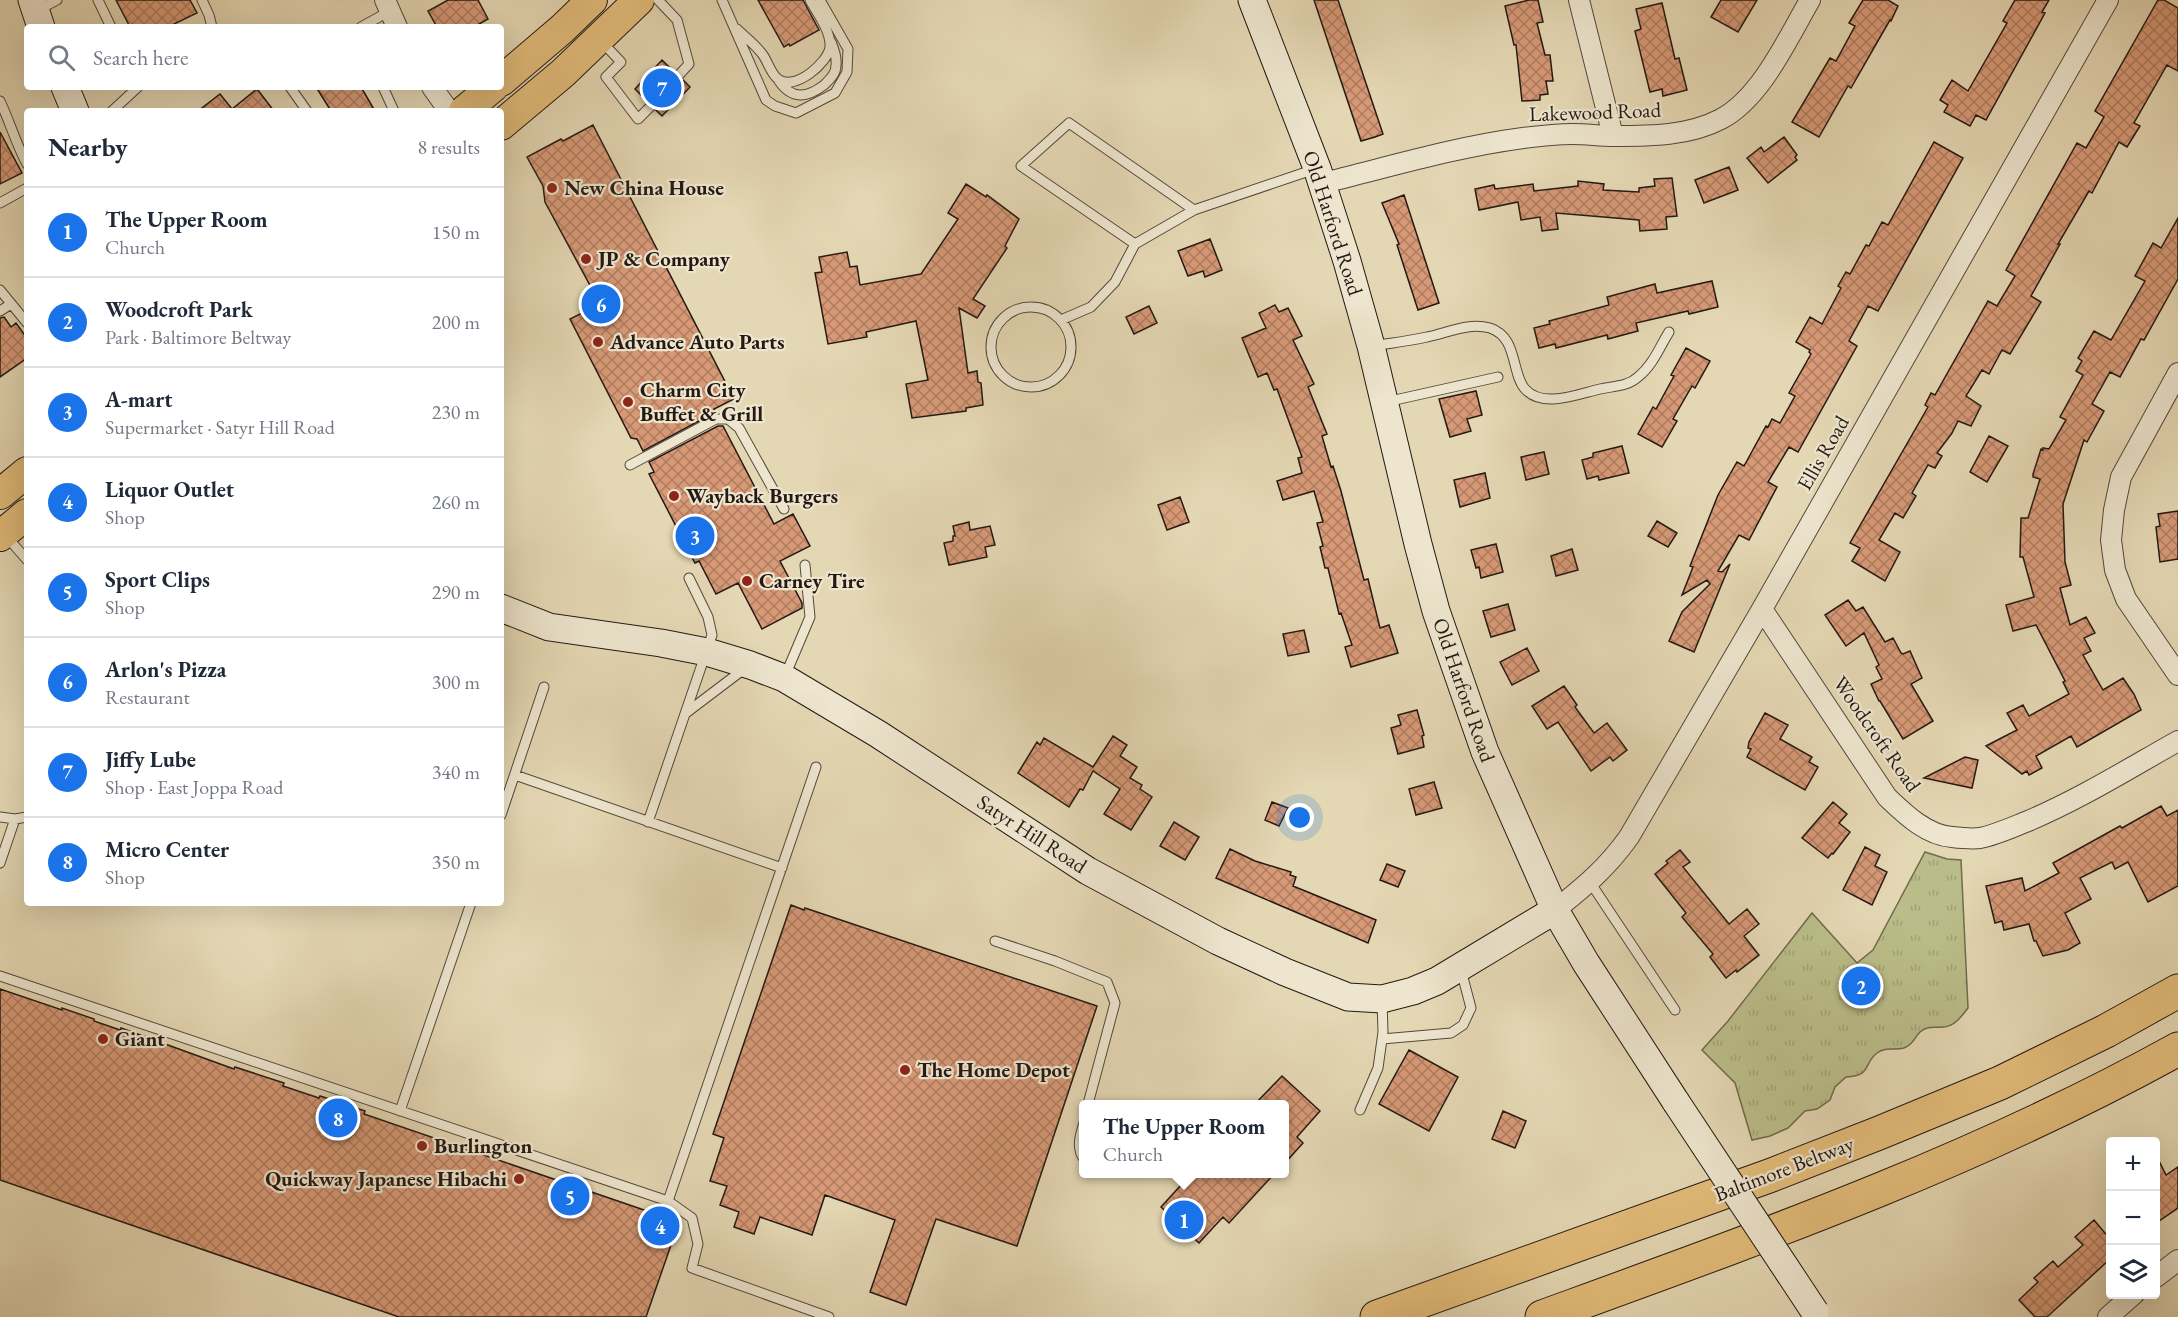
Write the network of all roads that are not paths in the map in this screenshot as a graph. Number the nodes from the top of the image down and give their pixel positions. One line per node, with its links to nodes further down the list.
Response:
1 (98, 0): 14 (lane)
2 (202, 0): 15 (lane)
3 (592, 0): 21 (main road)
4 (639, 0): 19 (main road)
5 (658, 0): 20 (lane)
6 (722, 0): 17 (lane)
7 (810, 0): 18 (lane)
8 (820, 0): 17 (lane)
9 (1252, 0): 40 (street, Old Harford Road)
10 (1579, 0): 38 (street)
11 (1810, 0): 38 (street, Lakewood Road)
12 (2108, 0): 62 (street, Ellis Road)
13 (391, 13): 16 (lane)
14 (110, 24)
15 (211, 24)
16 (367, 24)
17 (733, 25): 22 (lane)
18 (829, 37): 22 (lane); 22 (lane)
19 (599, 40): 30 (lane); 37 (main road)
20 (678, 76)
21 (504, 78)
22 (777, 79)
23 (66, 90): 31 (street)
24 (135, 90): 32 (lane)
25 (292, 90): 33 (lane)
26 (384, 90): 34 (lane)
27 (434, 90): 35 (street)
28 (489, 90): 36 (main road)
29 (0, 101): 39 (lane)
30 (652, 105)
31 (74, 108)
32 (115, 108)
33 (305, 108)
34 (393, 108)
35 (446, 108)
36 (468, 108)
37 (504, 122)
38 (1613, 136): 40 (street, Lakewood Road)
39 (24, 159)
40 (1320, 176): 43 (lane); 50 (street, Old Harford Road)
41 (24, 191): 42 (lane)
42 (0, 203)
43 (1194, 210): 44 (lane); 44 (lane)
44 (1135, 244): 48 (lane)
45 (4, 297): 46 (lane); 47 (lane)
46 (0, 311)
47 (24, 320)
48 (1061, 320): 48 (lane)
49 (1669, 332): 50 (lane)
50 (1371, 346): 53 (street, Old Harford Road)
51 (2178, 373): 65 (street)
52 (1498, 377): 53 (lane)
53 (1384, 403): 81 (street, Old Harford Road)
54 (630, 465): 55 (lane)
55 (784, 509)
56 (24, 516): 57 (main road)
57 (2, 534): 58 (lane)
58 (24, 557)
59 (805, 565): 66 (lane)
60 (689, 578): 63 (lane)
61 (504, 609): 63 (street, Satyr Hill Road)
62 (1762, 609): 69 (street, Woodcroft Road); 79 (street, Ellis Road)
63 (707, 652): 64 (street, Satyr Hill Road); 68 (lane)
64 (750, 665): 66 (street, Satyr Hill Road); 68 (lane)
65 (2178, 675)
66 (784, 678): 86 (street, Satyr Hill Road)
67 (544, 687): 71 (lane)
68 (686, 713): 76 (lane)
69 (2178, 741)
70 (816, 766): 78 (lane)
71 (515, 776): 72 (lane); 76 (lane)
72 (504, 807)
73 (0, 818): 75 (lane)
74 (24, 818): 75 (lane)
75 (15, 819): 77 (lane)
76 (648, 822): 78 (lane)
77 (0, 863)
78 (782, 868): 93 (lane)
79 (1590, 882): 81 (street, Ellis Road); 87 (lane)
80 (470, 906): 92 (lane)
81 (1555, 910): 83 (street, Satyr Hill Road); 97 (street, Old Harford Road, bridge)
82 (994, 941): 90 (lane)
83 (1460, 966): 86 (street, Satyr Hill Road); 88 (lane)
84 (0, 976): 92 (lane)
85 (2178, 991): 99 (highway, Baltimore Beltway)
86 (1382, 999): 88 (lane)
87 (1675, 1010)
88 (1382, 1039): 91 (lane)
89 (2178, 1048): 100 (highway)
90 (1089, 1100)
91 (1360, 1110)
92 (400, 1111): 93 (lane)
93 (668, 1201): 98 (lane)
94 (2178, 1260): 95 (street)
95 (2160, 1274)
96 (2128, 1299): 101 (street)
97 (1817, 1314)
98 (829, 1317)
99 (1377, 1317)
100 (1542, 1317)
101 (2108, 1317)

